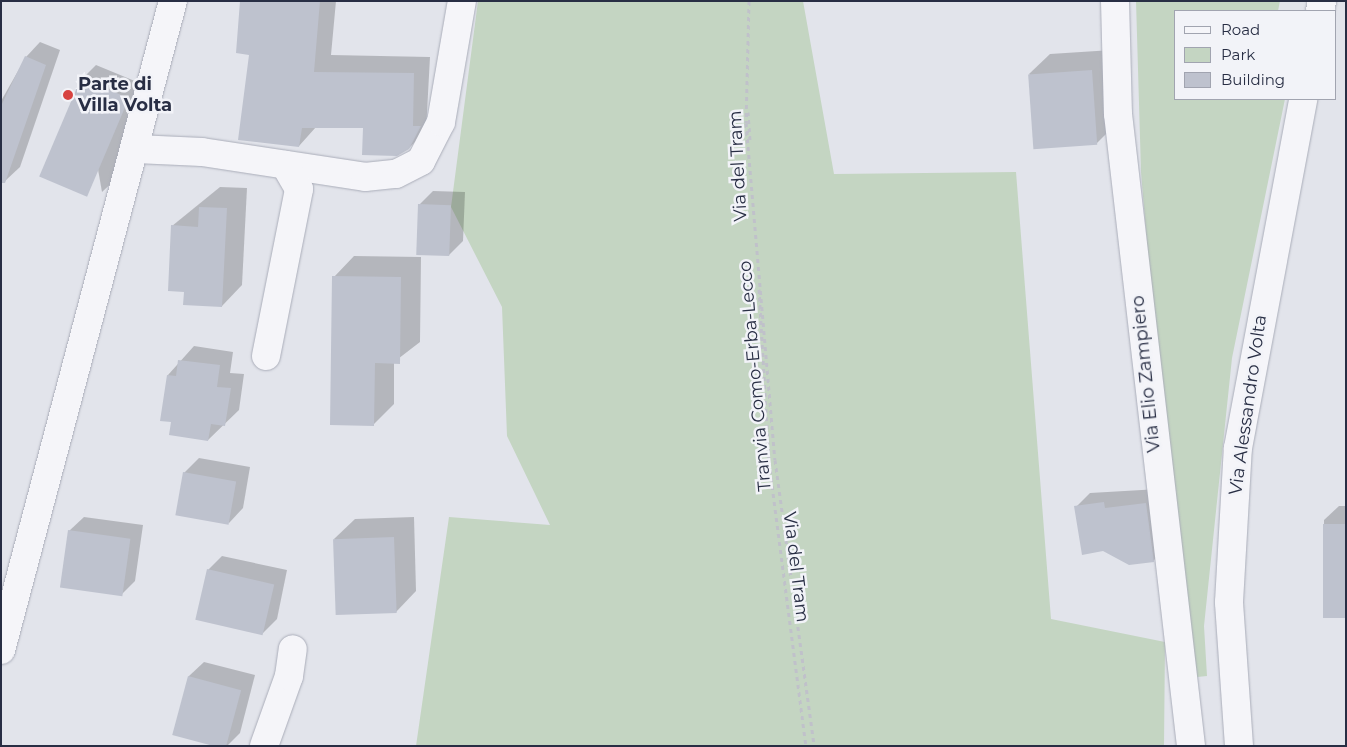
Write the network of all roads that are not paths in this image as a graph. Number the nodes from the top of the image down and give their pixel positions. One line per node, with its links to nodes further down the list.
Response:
1 (173, 1): 5 (street)
2 (462, 1): 6 (street)
3 (1115, 1): 11 (street, Via Elio Zampiero)
4 (1303, 100): 12 (street, Via Alessandro Volta)
5 (136, 149): 6 (street); 8 (street)
6 (285, 165): 7 (street)
7 (266, 356)
8 (1, 650)
9 (292, 650): 10 (street)
10 (264, 746)
11 (1191, 746)
12 (1239, 746)

